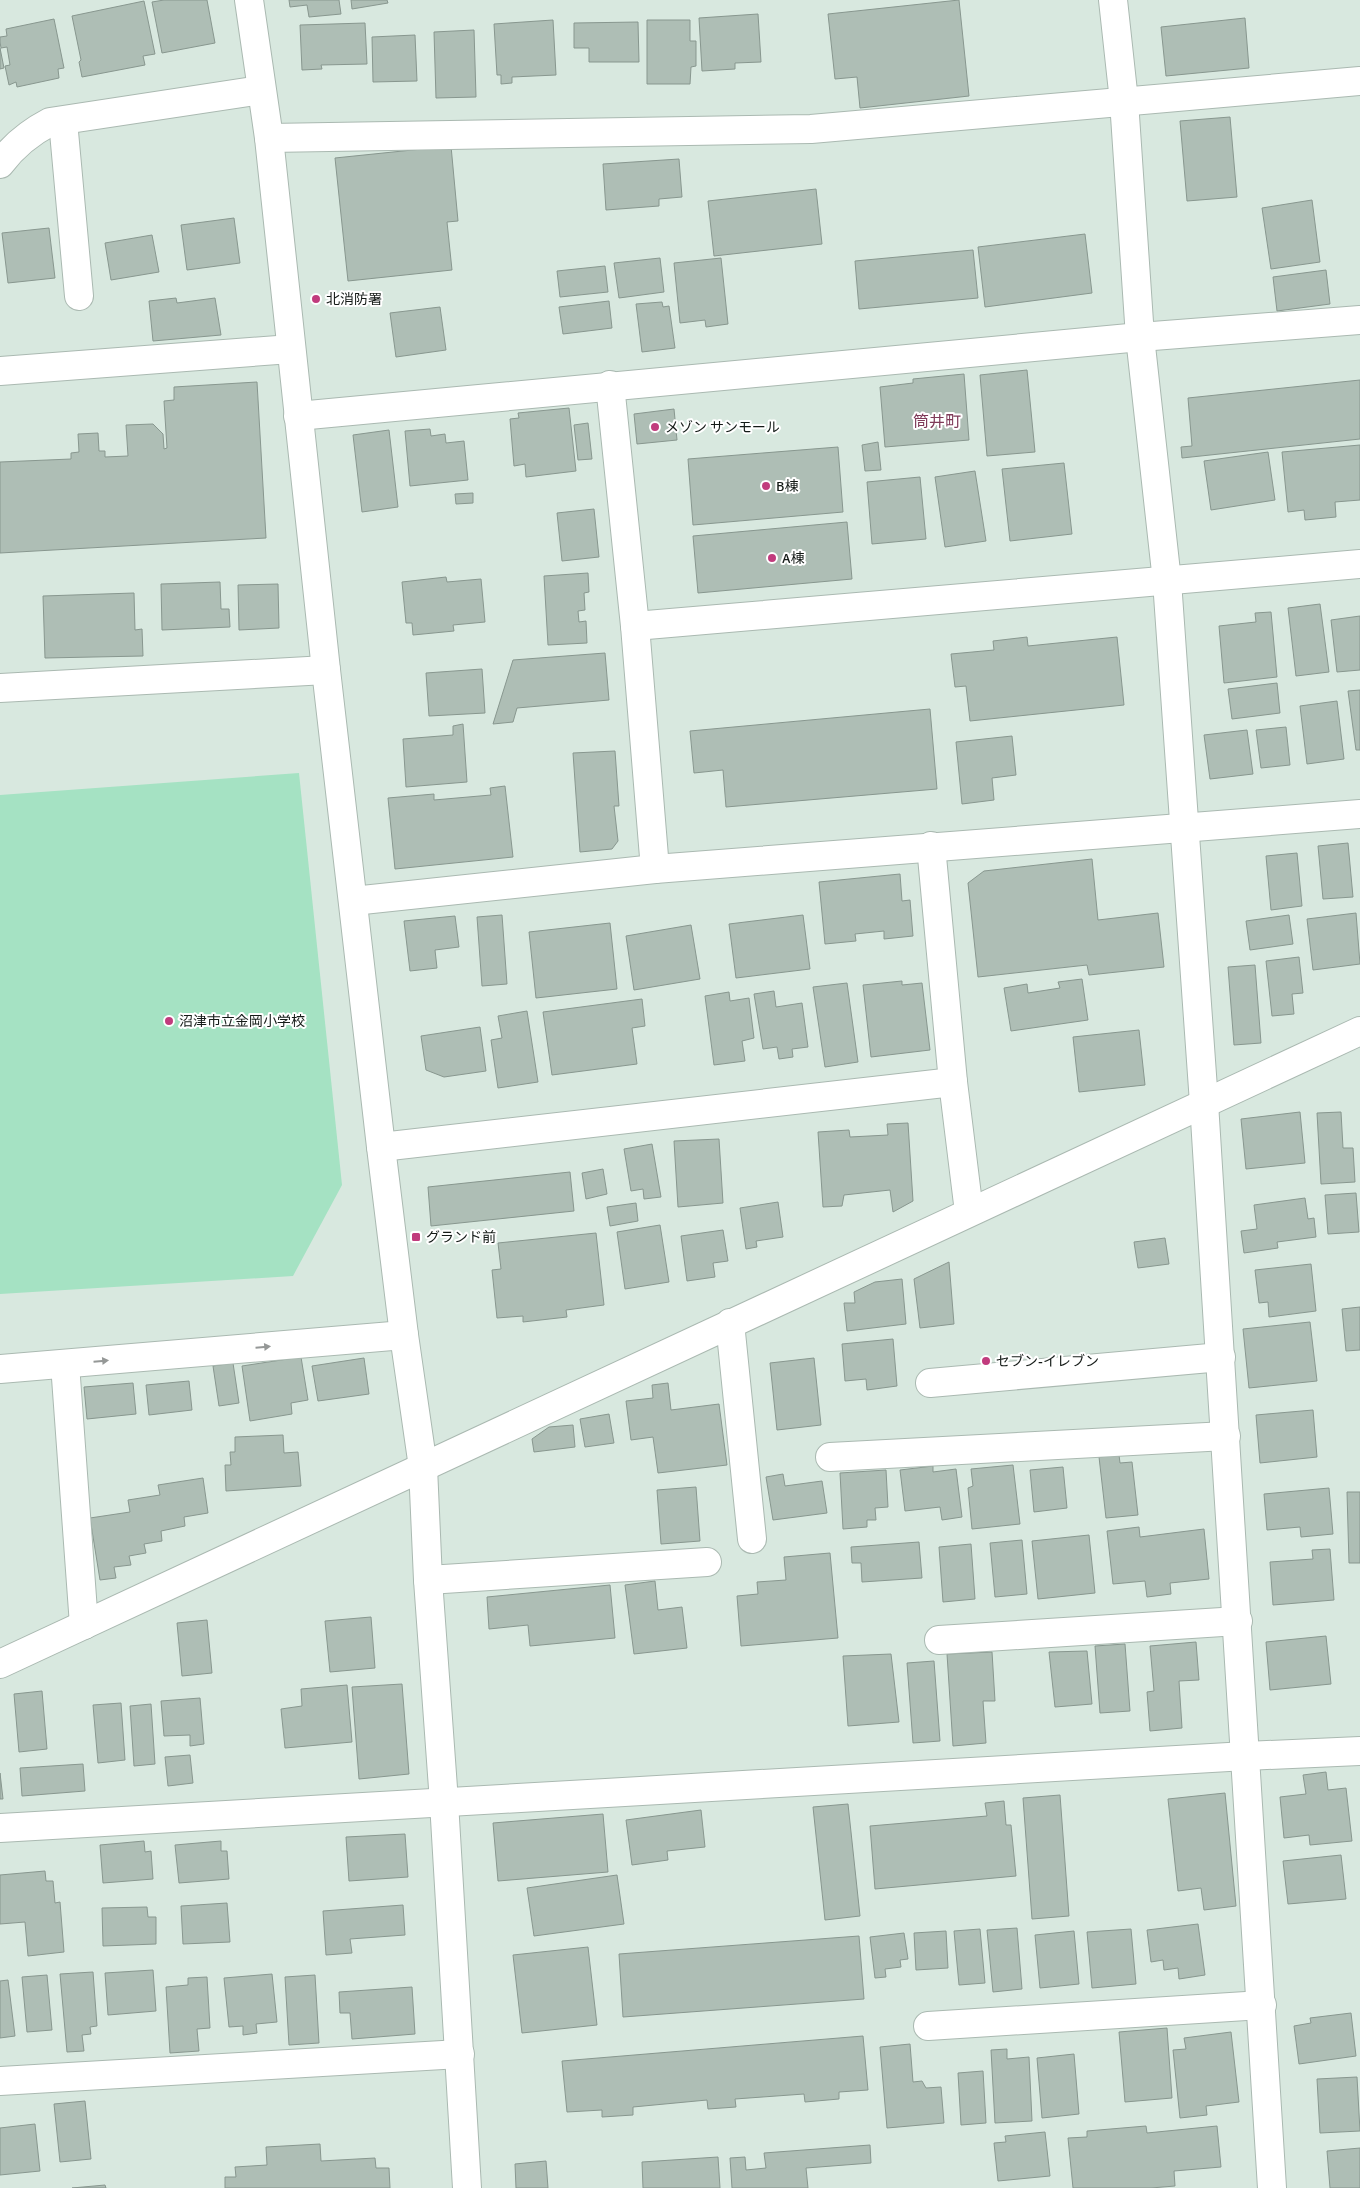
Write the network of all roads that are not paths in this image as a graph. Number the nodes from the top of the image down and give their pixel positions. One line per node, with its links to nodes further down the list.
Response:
1 (249, 0): 4 (street)
2 (1114, 0): 5 (street)
3 (1360, 81): 5 (street)
4 (261, 90): 6 (street); 7 (street)
5 (1124, 101): 7 (street); 11 (street)
6 (63, 121): 8 (street); 9 (street)
7 (269, 138): 12 (street)
8 (0, 164)
9 (79, 296)
10 (1360, 320): 11 (street)
11 (1140, 337): 14 (street); 17 (street)
12 (291, 349): 13 (street); 15 (street)
13 (0, 370)
14 (610, 386): 15 (street); 18 (street)
15 (298, 416): 19 (street)
16 (1360, 564): 17 (street)
17 (1167, 581): 18 (street); 22 (street)
18 (635, 626): 24 (street)
19 (326, 670): 20 (street); 25 (street)
20 (0, 688)
21 (1360, 814): 22 (street)
22 (1184, 828): 23 (street); 28 (street)
23 (931, 846): 24 (street); 27 (street)
24 (655, 869): 25 (street)
25 (353, 901): 29 (street)
26 (1360, 1031): 28 (street)
27 (953, 1082): 29 (street); 30 (street)
28 (1204, 1103): 30 (street); 33 (street)
29 (381, 1147): 32 (street)
30 (970, 1212): 31 (street)
31 (730, 1324): 39 (street); 40 (street)
32 (404, 1335): 34 (street, one-way to 32); 39 (street)
33 (1221, 1357): 36 (street); 37 (street)
34 (64, 1364): 35 (street); 44 (street)
35 (0, 1369)
36 (930, 1382)
37 (1226, 1436): 38 (street); 43 (street)
38 (830, 1457)
39 (423, 1466): 42 (street); 44 (street)
40 (752, 1539)
41 (707, 1562): 42 (street)
42 (428, 1580): 49 (street)
43 (1238, 1621): 45 (street); 48 (street)
44 (84, 1625): 46 (street)
45 (939, 1640)
46 (0, 1664)
47 (1360, 1751): 48 (street)
48 (1246, 1756): 49 (street); 51 (street)
49 (444, 1802): 50 (street); 53 (street)
50 (0, 1828)
51 (1262, 2005): 52 (street); 56 (street)
52 (928, 2026)
53 (460, 2054): 54 (street); 55 (street)
54 (0, 2081)
55 (467, 2188)
56 (1272, 2188)

